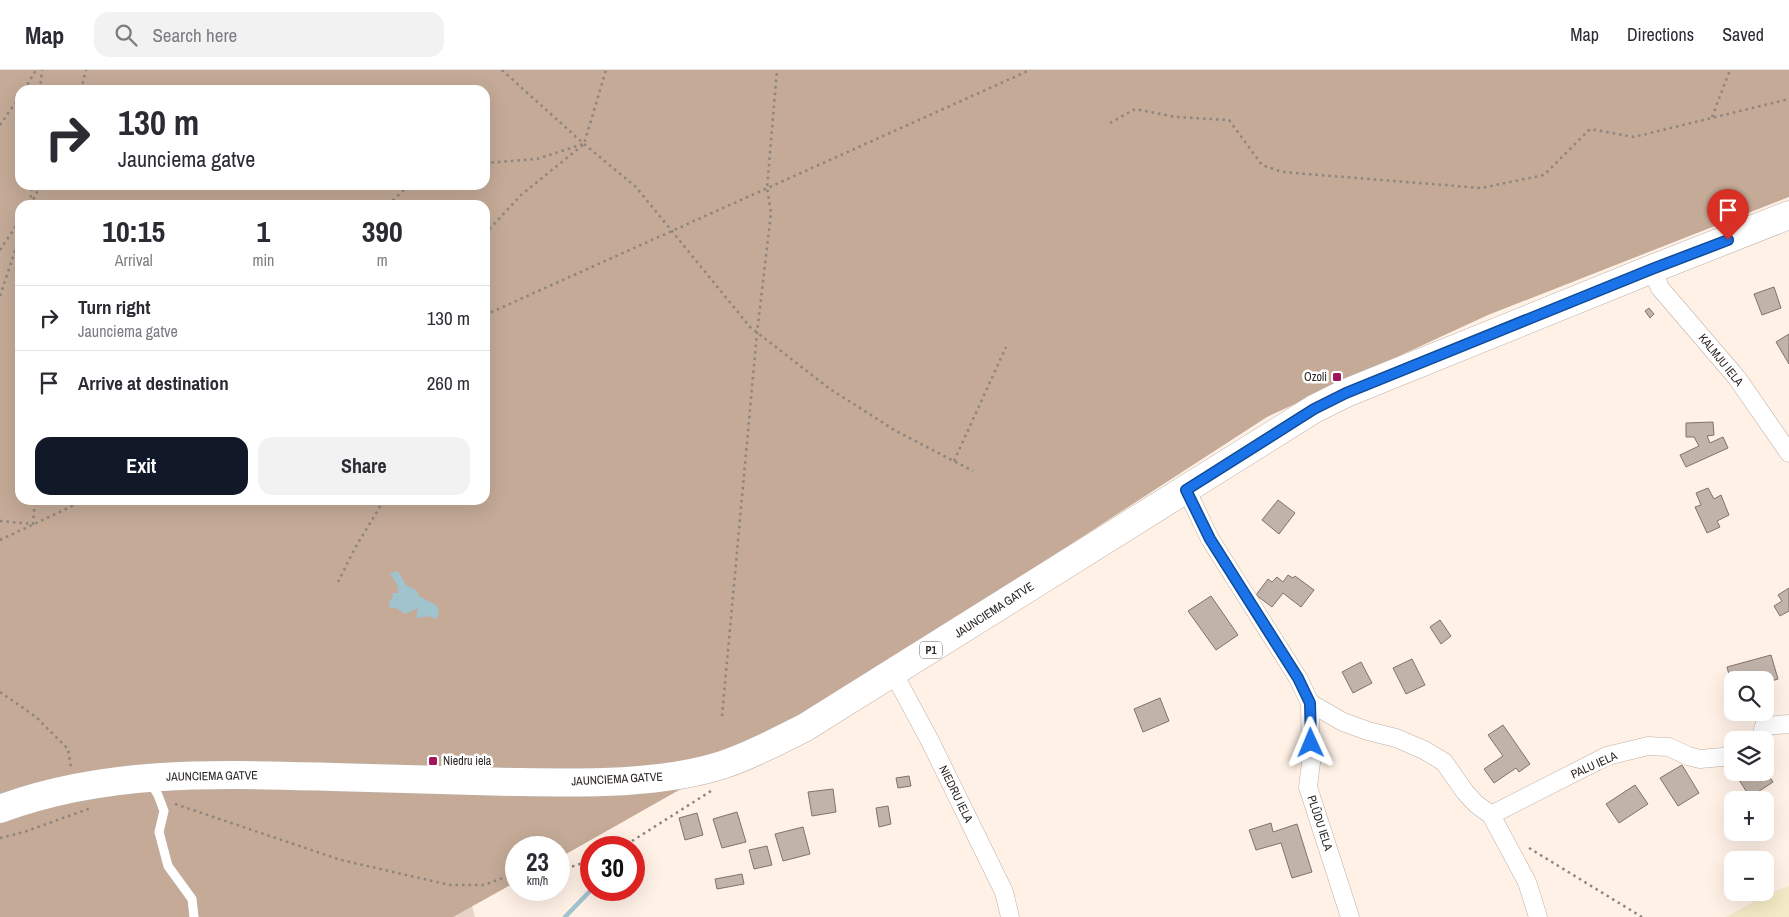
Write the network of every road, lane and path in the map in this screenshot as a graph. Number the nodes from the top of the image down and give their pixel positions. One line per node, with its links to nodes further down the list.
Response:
1 (36, 70): 9 (path)
2 (42, 70): 10 (path)
3 (86, 70): 11 (path)
4 (502, 70): 17 (path)
5 (606, 70): 17 (path)
6 (777, 70): 19 (path)
7 (1030, 70): 19 (path)
8 (1730, 70): 14 (path)
9 (27, 85)
10 (40, 85)
11 (82, 85)
12 (1789, 99): 14 (path)
13 (15, 103): 16 (path)
14 (1712, 117): 15 (path)
15 (1110, 123)
16 (0, 125)
17 (584, 144): 18 (path); 24 (path); 25 (path)
18 (490, 163)
19 (767, 188): 25 (path); 31 (path)
20 (404, 190): 21 (path)
21 (393, 200)
22 (1789, 215): 28 (main road, JAUNCIEMA GATVE / P1)
23 (15, 228): 26 (path)
24 (490, 229)
25 (672, 231): 30 (path); 31 (path)
26 (0, 250)
27 (15, 251): 29 (path)
28 (1652, 269): 33 (street, KALMJU IELA); 36 (main road, JAUNCIEMA GATVE / P1)
29 (0, 296)
30 (490, 313)
31 (757, 333): 34 (path); 47 (path)
32 (1006, 347): 34 (path)
33 (1789, 453)
34 (954, 461): 35 (path)
35 (974, 471)
36 (1186, 490): 44 (main road, JAUNCIEMA GATVE / P1); 46 (street, PLŪDU IELA)
37 (34, 505): 41 (path)
38 (74, 505): 41 (path)
39 (381, 505): 43 (path)
40 (0, 521): 41 (path)
41 (33, 524): 42 (path)
42 (0, 540)
43 (338, 582)
44 (894, 674): 51 (main road, JAUNCIEMA GATVE / P1); 61 (street, NIEDRU IELA)
45 (0, 692): 53 (path)
46 (1310, 703): 55 (street); 62 (street, PLŪDU IELA)
47 (722, 716)
48 (1789, 724): 49 (street)
49 (1763, 731)
50 (1724, 755): 55 (street, PALU IELA)
51 (154, 788): 53 (main road, JAUNCIEMA GATVE / P1); 59 (path); 60 (lane)
52 (713, 790): 57 (path)
53 (84, 798): 54 (main road, JAUNCIEMA GATVE / P1); 58 (path)
54 (0, 809)
55 (1491, 815): 56 (street)
56 (1501, 833): 63 (street); 64 (path)
57 (640, 836)
58 (0, 838)
59 (505, 877)
60 (194, 917)
61 (1010, 917)
62 (1350, 917)
63 (1538, 917)
64 (1642, 917)

